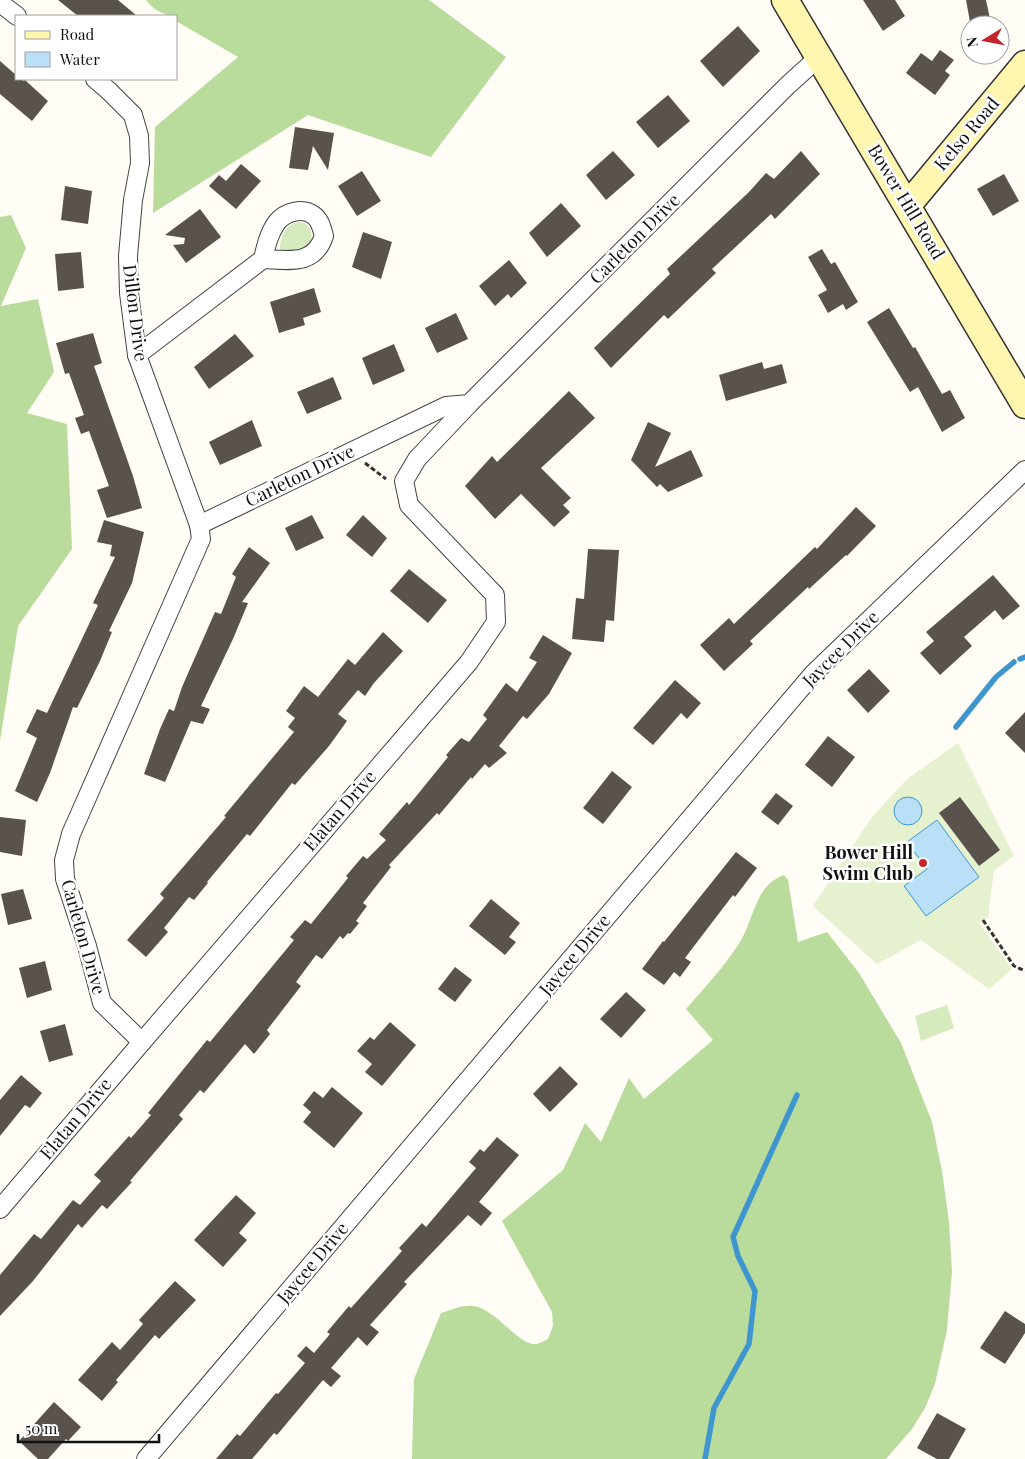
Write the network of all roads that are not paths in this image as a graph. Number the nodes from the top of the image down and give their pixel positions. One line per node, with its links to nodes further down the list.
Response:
1 (785, 0): 4 (main road, Bower Hill Road)
2 (0, 3): 3 (street)
3 (16, 15)
4 (819, 57): 7 (main road, Bower Hill Road); 10 (street, Carleton Drive)
5 (1025, 64): 7 (main road, Kelso Road)
6 (95, 80): 9 (street, Dillon Drive)
7 (908, 205): 11 (main road, Bower Hill Road)
8 (263, 259): 9 (street)
9 (137, 355): 13 (street, Dillon Drive)
10 (470, 404): 13 (street, Carleton Drive); 14 (street, Elatan Drive)
11 (1025, 405)
12 (1025, 470): 16 (street, Jaycee Drive)
13 (199, 525): 14 (street, Carleton Drive)
14 (142, 1042): 15 (street, Elatan Drive)
15 (0, 1208)
16 (146, 1459)

